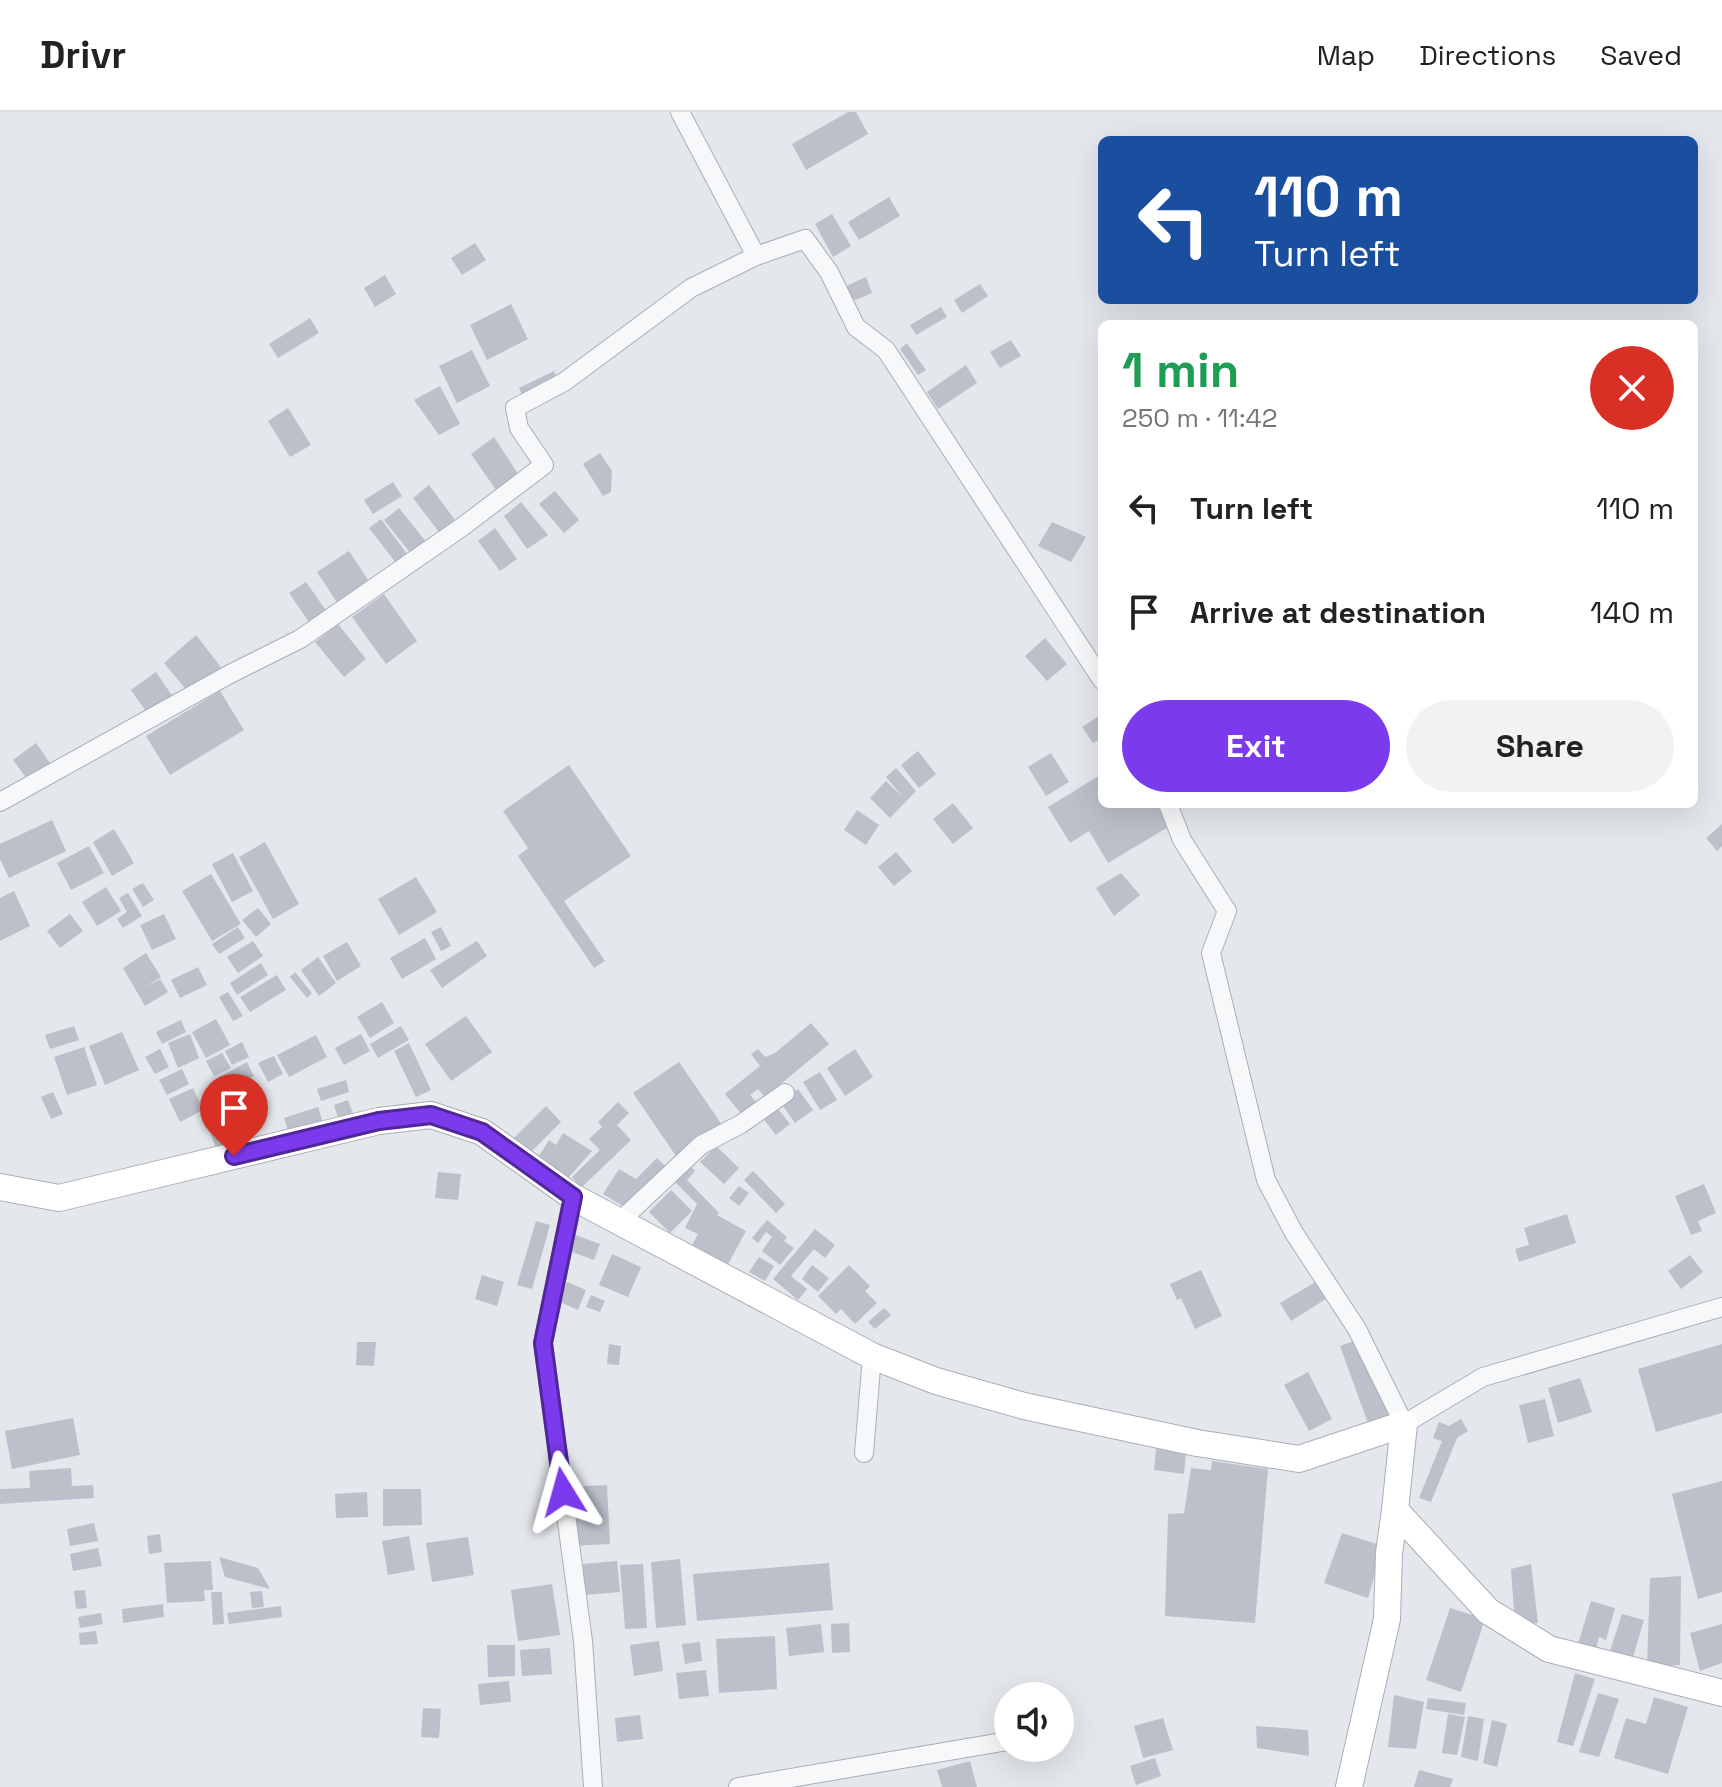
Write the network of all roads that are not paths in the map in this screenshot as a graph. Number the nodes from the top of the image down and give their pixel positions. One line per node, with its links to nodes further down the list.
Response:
1 (680, 112): 2 (street)
2 (756, 256): 3 (street); 4 (street)
3 (1098, 674)
4 (0, 802)
5 (1170, 808): 12 (street)
6 (785, 1093): 9 (street)
7 (0, 1187): 8 (street)
8 (573, 1197): 9 (street); 17 (street)
9 (619, 1222): 11 (street)
10 (1722, 1307): 12 (street)
11 (872, 1356): 12 (street); 13 (street)
12 (1404, 1424): 14 (street)
13 (864, 1453)
14 (1395, 1510): 15 (street); 19 (street)
15 (1722, 1693)
16 (994, 1743): 18 (street)
17 (593, 1787)
18 (738, 1787)
19 (1349, 1787)

